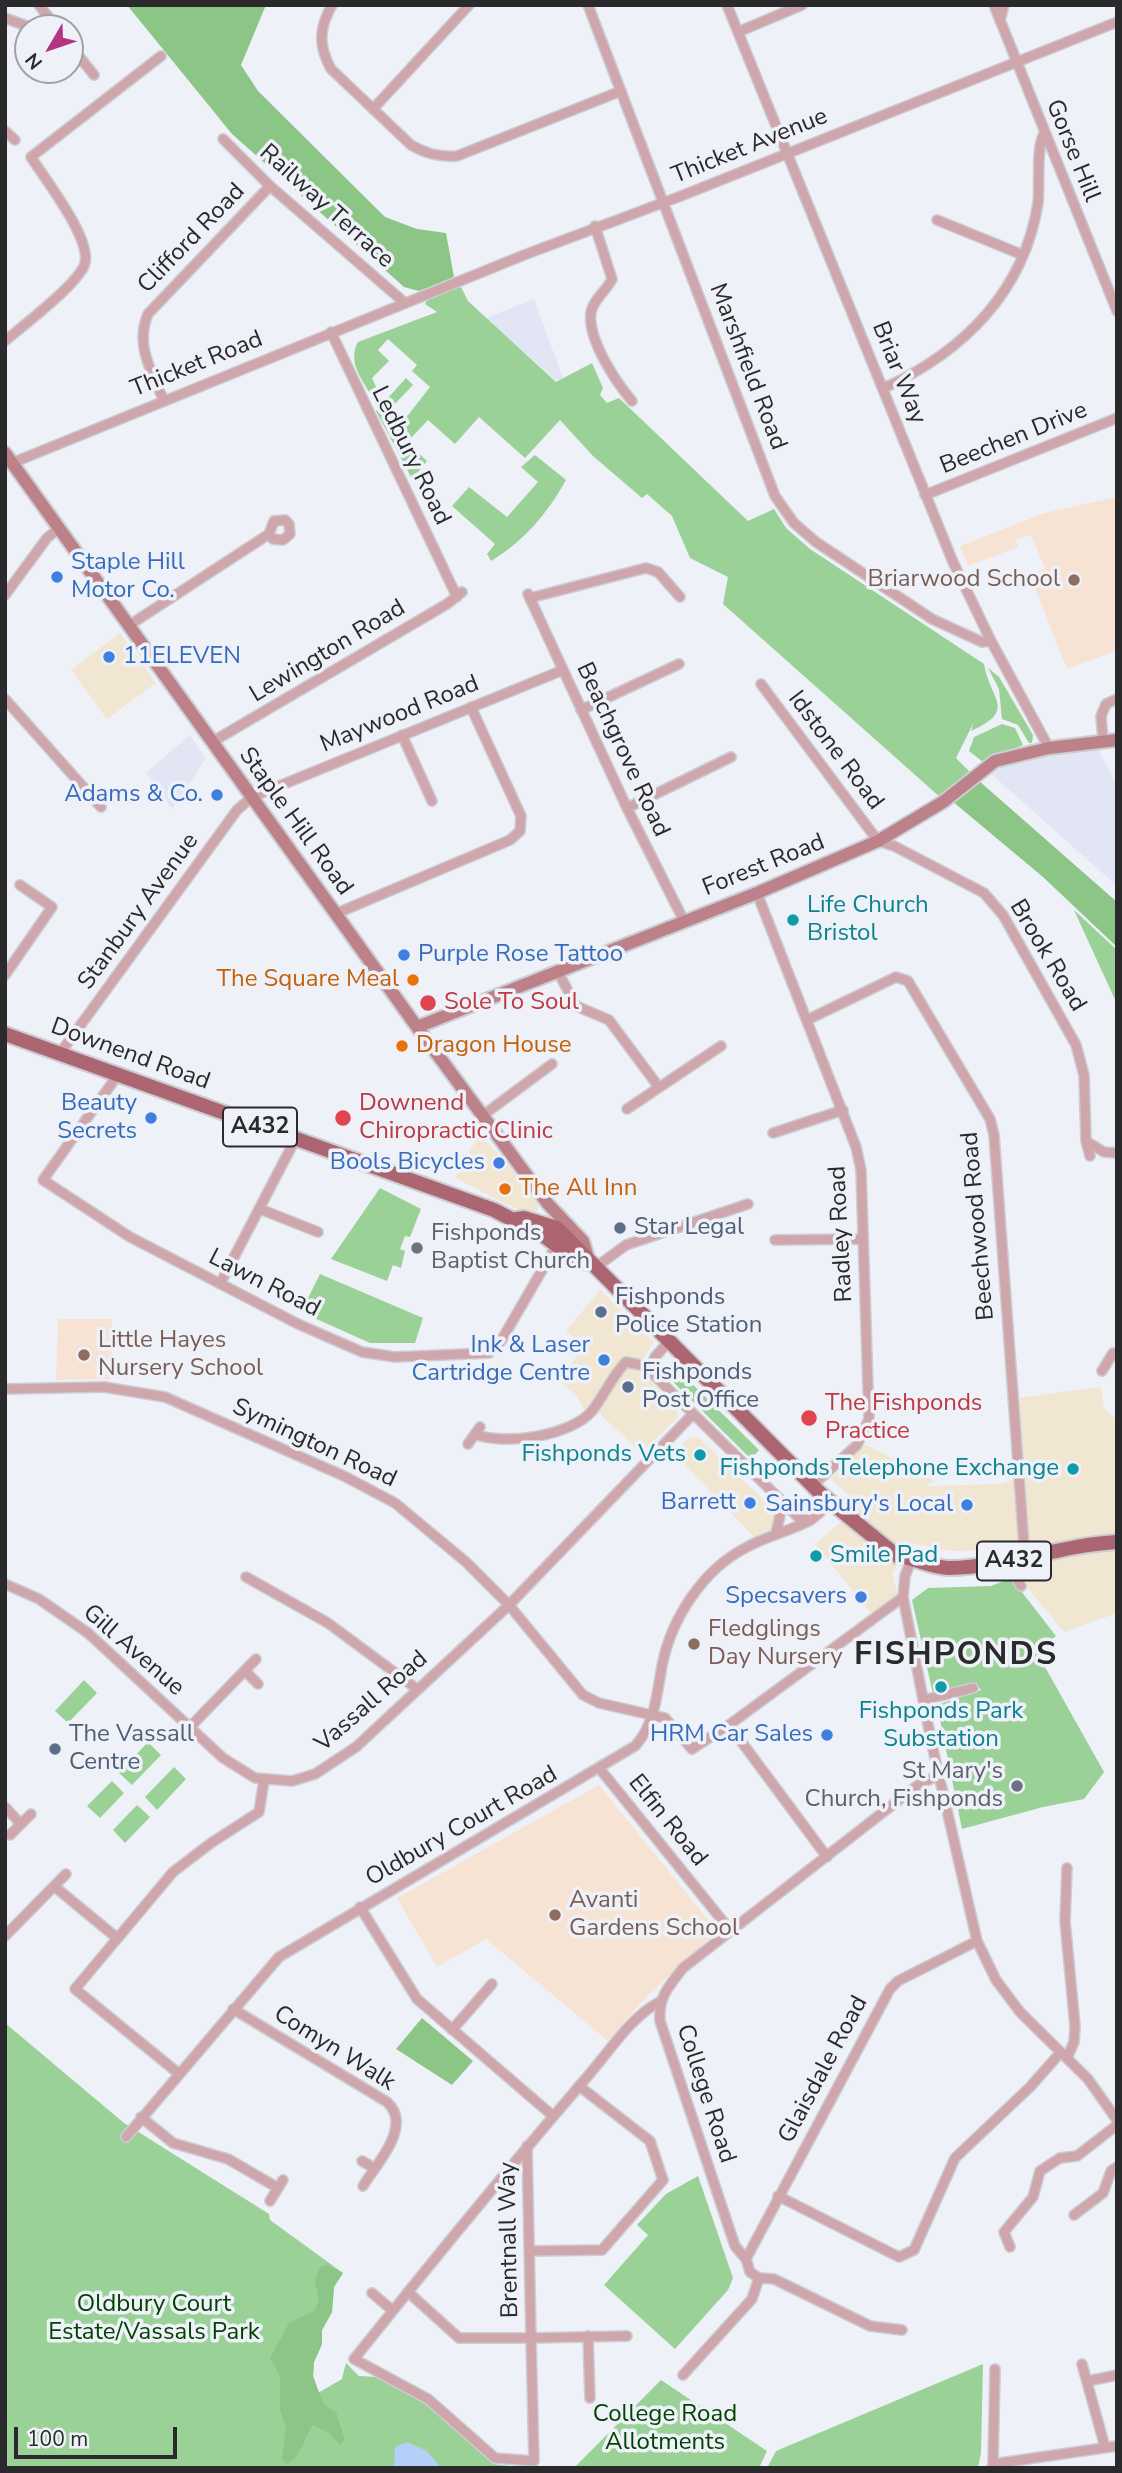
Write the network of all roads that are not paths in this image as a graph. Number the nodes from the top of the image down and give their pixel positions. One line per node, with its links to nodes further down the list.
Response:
1 (332, 5): 16 (street)
2 (470, 5): 16 (street)
3 (588, 5): 15 (street, Marshfield Road)
4 (727, 5): 10 (street, Briar Way)
5 (802, 5): 10 (street)
6 (994, 5): 8 (street, Gorse Hill)
7 (1004, 5): 8 (street)
8 (1000, 21): 13 (street, Gorse Hill)
9 (1117, 22): 13 (street, Thicket Avenue)
10 (738, 32): 21 (street, Briar Way)
11 (161, 56): 30 (street)
12 (84, 62): 14 (street)
13 (1016, 63): 18 (street, Gorse Hill); 21 (street, Thicket Avenue)
14 (94, 75)
15 (621, 91): 16 (street); 23 (street, Marshfield Road)
16 (373, 109)
17 (5, 131): 20 (street)
18 (1044, 134): 26 (street); 28 (street, Gorse Hill)
19 (223, 139): 22 (street, Railway Terrace)
20 (15, 140)
21 (787, 152): 23 (street, Thicket Avenue); 31 (street, Briar Way)
22 (270, 186): 27 (street, Railway Terrace); 32 (street, Clifford Road)
23 (663, 202): 25 (street, Thicket Avenue); 43 (street, Marshfield Road)
24 (937, 220): 26 (street)
25 (595, 226): 27 (street, Thicket Avenue); 33 (street)
26 (1023, 255): 31 (street)
27 (401, 304): 29 (street, Thicket Road)
28 (1117, 311)
29 (331, 332): 32 (street, Thicket Road); 39 (street, Ledbury Road)
30 (5, 341)
31 (884, 388): 36 (street, Briar Way)
32 (163, 399): 35 (street, Thicket Road)
33 (632, 401)
34 (1117, 418): 36 (street, Beechen Drive)
35 (9, 458): 37 (main road, Staple Hill Road)
36 (925, 495): 43 (street, Briar Way)
37 (59, 528): 40 (street); 42 (main road, Staple Hill Road)
38 (269, 534): 42 (street)
39 (459, 594): 54 (street, Lewington Road)
40 (5, 595)
41 (680, 597): 45 (street, Beachgrove Road)
42 (128, 626): 54 (main road, Staple Hill Road)
43 (990, 641): 55 (street, Briar Way)
44 (678, 664): 50 (street)
45 (563, 670): 49 (street, Maywood Road); 50 (street, Beachgrove Road)
46 (761, 684): 61 (street, Idstone Road)
47 (5, 699): 59 (street)
48 (1117, 699): 52 (street)
49 (471, 707): 51 (street, Maywood Road); 64 (street)
50 (581, 710): 60 (street, Beachgrove Road)
51 (402, 735): 57 (street, Maywood Road); 58 (street)
52 (1103, 740): 53 (main road, Forest Road); 55 (main road, Forest Road)
53 (1117, 740)
54 (212, 742): 57 (main road, Staple Hill Road)
55 (1049, 748): 61 (main road, Forest Road)
56 (731, 757): 60 (street)
57 (252, 797): 64 (main road, Staple Hill Road); 72 (street, Stanbury Avenue)
58 (432, 801)
59 (101, 807)
60 (627, 808): 65 (street, Beachgrove Road)
61 (878, 841): 63 (main road, Forest Road); 81 (street, Brook Road)
62 (20, 885): 67 (street)
63 (758, 892): 65 (main road, Forest Road); 68 (street, Radley Road)
64 (335, 914): 69 (main road, Staple Hill Road)
65 (684, 921): 66 (main road, Forest Road)
66 (558, 970): 69 (main road, Forest Road); 75 (street)
67 (5, 975)
68 (807, 1020): 77 (street, Radley Road); 109 (street, Beechwood Road)
69 (417, 1027): 78 (main road, Staple Hill Road)
70 (5, 1034): 72 (main road, Downend Road / A432)
71 (720, 1046): 75 (street)
72 (61, 1052): 74 (main road, Downend Road / A432)
73 (552, 1064): 78 (street)
74 (117, 1076): 80 (main road, Downend Road / A432); 94 (street, Lawn Road)
75 (658, 1086): 76 (street)
76 (627, 1109)
77 (843, 1110): 79 (street); 90 (street, Radley Road)
78 (482, 1116): 84 (main road, Staple Hill Road)
79 (773, 1133)
80 (295, 1139): 86 (street); 87 (main road, Downend Road / A432)
81 (1086, 1142): 82 (street); 83 (street, Brook Road)
82 (1117, 1153)
83 (1090, 1156)
84 (548, 1204): 88 (main road, Staple Hill Road); 93 (main road, Staple Hill Road)
85 (748, 1205): 93 (street)
86 (260, 1209): 89 (street); 94 (street)
87 (516, 1219): 88 (main road, Downend Road / A432); 92 (main road, Downend Road / A432)
88 (556, 1228): 93 (main road, A432)
89 (318, 1232)
90 (863, 1239): 91 (street); 102 (street, Radley Road)
91 (775, 1240)
92 (556, 1246): 93 (main road, A432); 94 (street, Lawn Road)
93 (593, 1263): 95 (main road, A432)
94 (220, 1284)
95 (669, 1341): 96 (street); 102 (main road, A432)
96 (651, 1367): 100 (street); 101 (street)
97 (1117, 1369): 98 (street)
98 (1102, 1371)
99 (5, 1389): 115 (street, Symington Road)
100 (694, 1414): 103 (street); 115 (street, Vassall Road)
101 (468, 1444)
102 (813, 1485): 104 (main road, A432)
103 (783, 1502): 105 (street); 106 (street)
104 (831, 1503): 105 (street, Oldbury Court Road); 108 (main road, A432)
105 (811, 1520): 106 (street, Oldbury Court Road)
106 (776, 1533): 122 (street, Oldbury Court Road)
107 (1117, 1542): 109 (main road, A432)
108 (908, 1557): 110 (main road, A432); 114 (street)
109 (1025, 1559): 110 (main road, A432)
110 (1007, 1563): 113 (street)
111 (246, 1577): 120 (street)
112 (5, 1584): 124 (street, Gill Avenue)
113 (1021, 1586)
114 (903, 1597): 121 (street); 123 (street)
115 (509, 1605): 120 (street, Vassall Road); 122 (street, Symington Road)
116 (256, 1659): 117 (street)
117 (244, 1671): 118 (street); 124 (street)
118 (258, 1684)
119 (973, 1688): 121 (street)
120 (417, 1689): 127 (street, Vassall Road)
121 (924, 1700): 126 (street)
122 (652, 1715): 123 (street); 125 (street, Oldbury Court Road)
123 (730, 1725): 132 (street)
124 (190, 1727): 127 (street, Gill Avenue)
125 (600, 1769): 136 (street, Oldbury Court Road); 137 (street, Elfin Road)
126 (939, 1775): 132 (street, College Road); 140 (street)
127 (264, 1780): 139 (street)
128 (5, 1807): 130 (street)
129 (31, 1814): 130 (street)
130 (21, 1824): 131 (street)
131 (10, 1835)
132 (827, 1857): 137 (street, College Road)
133 (1067, 1868): 145 (street)
134 (66, 1874): 135 (street)
135 (55, 1887): 138 (street); 139 (street)
136 (360, 1907): 143 (street, Oldbury Court Road); 144 (street)
137 (730, 1930): 142 (street, College Road)
138 (5, 1936)
139 (117, 1938): 146 (street)
140 (977, 1941): 145 (street); 158 (street, Glaisdale Road)
141 (492, 1984): 144 (street)
142 (661, 2001): 147 (street, Brentnall Way); 163 (street, College Road)
143 (233, 2009): 146 (street, Oldbury Court Road); 156 (street, Comyn Walk)
144 (452, 2030): 149 (street)
145 (1064, 2055): 148 (street); 158 (street)
146 (178, 2073): 150 (street, Oldbury Court Road)
147 (579, 2086): 149 (street, Brentnall Way); 162 (street)
148 (1114, 2109): 151 (street)
149 (553, 2116): 153 (street, Brentnall Way)
150 (141, 2117): 152 (street, Oldbury Court Road); 159 (street)
151 (1117, 2123): 161 (street)
152 (126, 2137)
153 (527, 2146): 162 (street, Brentnall Way); 165 (street, Brentnall Way)
154 (362, 2161): 156 (street)
155 (1117, 2167): 160 (street)
156 (374, 2168): 157 (street, Comyn Walk)
157 (363, 2186)
158 (778, 2196): 163 (street, Glaisdale Road)
159 (270, 2201)
160 (1074, 2215)
161 (1010, 2247)
162 (530, 2251): 171 (street, Brentnall Way)
163 (746, 2259): 164 (street, College Road)
164 (759, 2278): 168 (street); 174 (street)
165 (408, 2292): 167 (street); 171 (street, Brentnall Way)
166 (372, 2293): 167 (street)
167 (392, 2310): 171 (street)
168 (902, 2330)
169 (588, 2336): 170 (street); 171 (street); 177 (street)
170 (627, 2336)
171 (531, 2338)
172 (1082, 2364): 176 (street)
173 (995, 2370): 180 (street)
174 (683, 2375)
175 (1117, 2375): 176 (street)
176 (1088, 2381): 179 (street)
177 (590, 2398)
178 (1117, 2446): 179 (street)
179 (1105, 2447): 180 (street)
180 (992, 2466)

